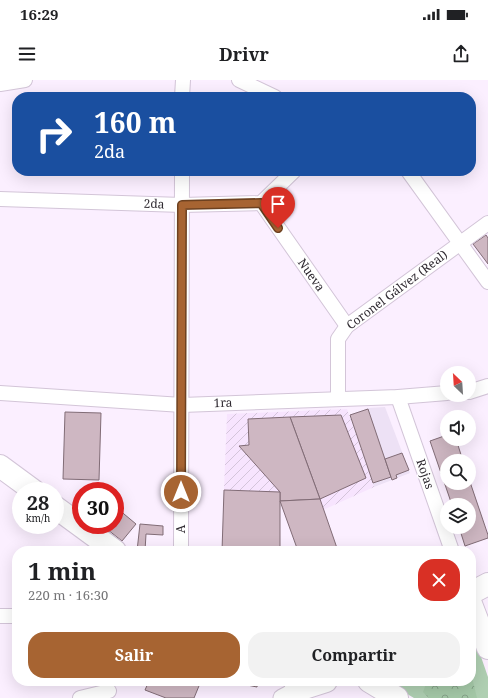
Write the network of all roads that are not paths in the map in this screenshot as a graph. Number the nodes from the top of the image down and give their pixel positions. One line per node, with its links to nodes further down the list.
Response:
1 (25, 80): 4 (street)
2 (182, 80): 5 (street)
3 (239, 80): 6 (street)
4 (0, 84)
5 (182, 92)
6 (264, 92)
7 (182, 176): 12 (street, A)
8 (289, 176): 11 (street)
9 (412, 176): 14 (street)
10 (0, 199): 12 (street, 2da)
11 (261, 203): 12 (street, 2da); 16 (street, Nueva)
12 (182, 205): 23 (street, A)
13 (488, 223): 14 (street, Coronel Gálvez (Real))
14 (460, 243): 15 (street); 16 (street, Coronel Gálvez (Real))
15 (488, 282)
16 (347, 326): 22 (street, Coronel Gálvez (Real))
17 (488, 386): 18 (street)
18 (476, 390)
19 (0, 393): 23 (street, 1ra)
20 (440, 394): 21 (street, 1ra)
21 (398, 397): 22 (street, 1ra); 33 (street, Rojas)
22 (338, 399): 23 (street, 1ra)
23 (182, 405): 32 (street, A)
24 (0, 466): 25 (main road)
25 (22, 482)
26 (0, 484): 27 (main road)
27 (12, 493)
28 (64, 514): 31 (main road)
29 (64, 532): 30 (main road)
30 (84, 546)
31 (108, 546)
32 (181, 546)
33 (450, 546)
34 (488, 584): 35 (main road)
35 (476, 590)
36 (0, 616): 37 (street)
37 (12, 616)
38 (476, 617): 39 (main road)
39 (488, 648)
40 (379, 686): 43 (main road)
41 (109, 691): 42 (street)
42 (80, 698)
43 (397, 698)

